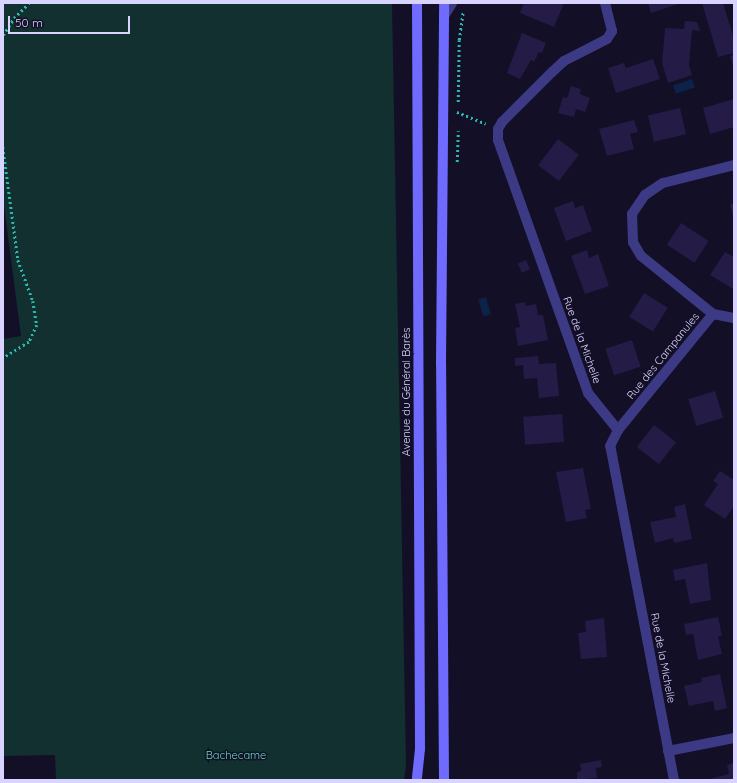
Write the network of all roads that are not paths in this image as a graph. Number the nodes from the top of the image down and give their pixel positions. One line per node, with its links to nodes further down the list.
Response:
1 (416, 3): 12 (main road, Avenue du Général Barès)
2 (444, 3): 5 (main road)
3 (452, 3): 5 (street)
4 (604, 3): 9 (street, Rue de la Michelle)
5 (444, 16): 13 (main road)
6 (734, 165): 7 (street)
7 (713, 314): 8 (street, Rue des Campanules); 9 (street, Rue des Campanules)
8 (734, 318)
9 (618, 430): 11 (street, Rue de la Michelle)
10 (734, 738): 11 (street)
11 (668, 751): 14 (street, Rue de la Michelle)
12 (417, 780)
13 (444, 780)
14 (674, 780)

